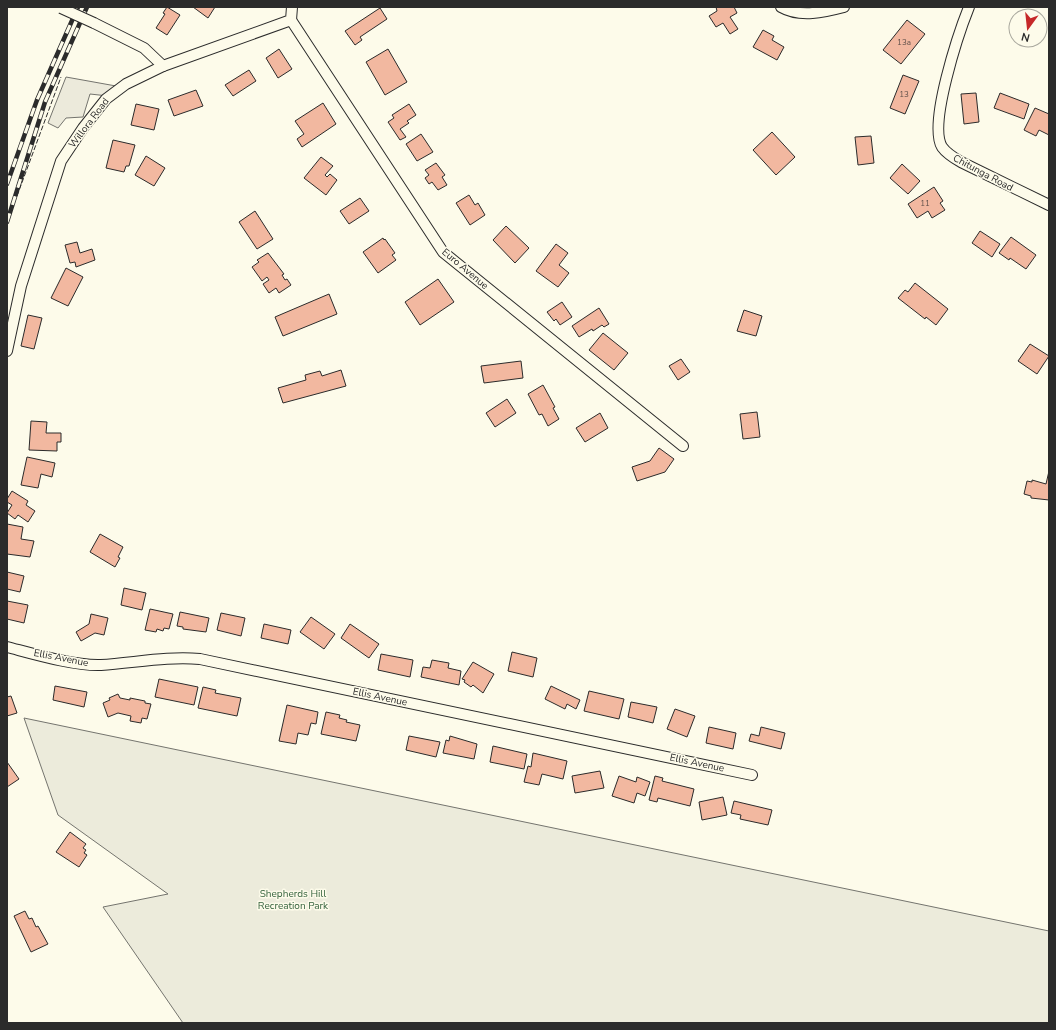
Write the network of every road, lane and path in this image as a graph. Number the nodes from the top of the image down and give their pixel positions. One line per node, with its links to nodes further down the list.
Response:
1 (60, 7): 7 (street, bridge)
2 (292, 7): 6 (street)
3 (781, 7): 4 (street)
4 (844, 7)
5 (969, 7): 8 (street, Chitunga Road)
6 (291, 20): 7 (street, Willora Road); 10 (street, Euro Avenue)
7 (163, 66): 9 (street, Willora Road)
8 (1049, 205)
9 (7, 351)
10 (683, 446)
11 (7, 647): 12 (street, Ellis Avenue)
12 (752, 775)

